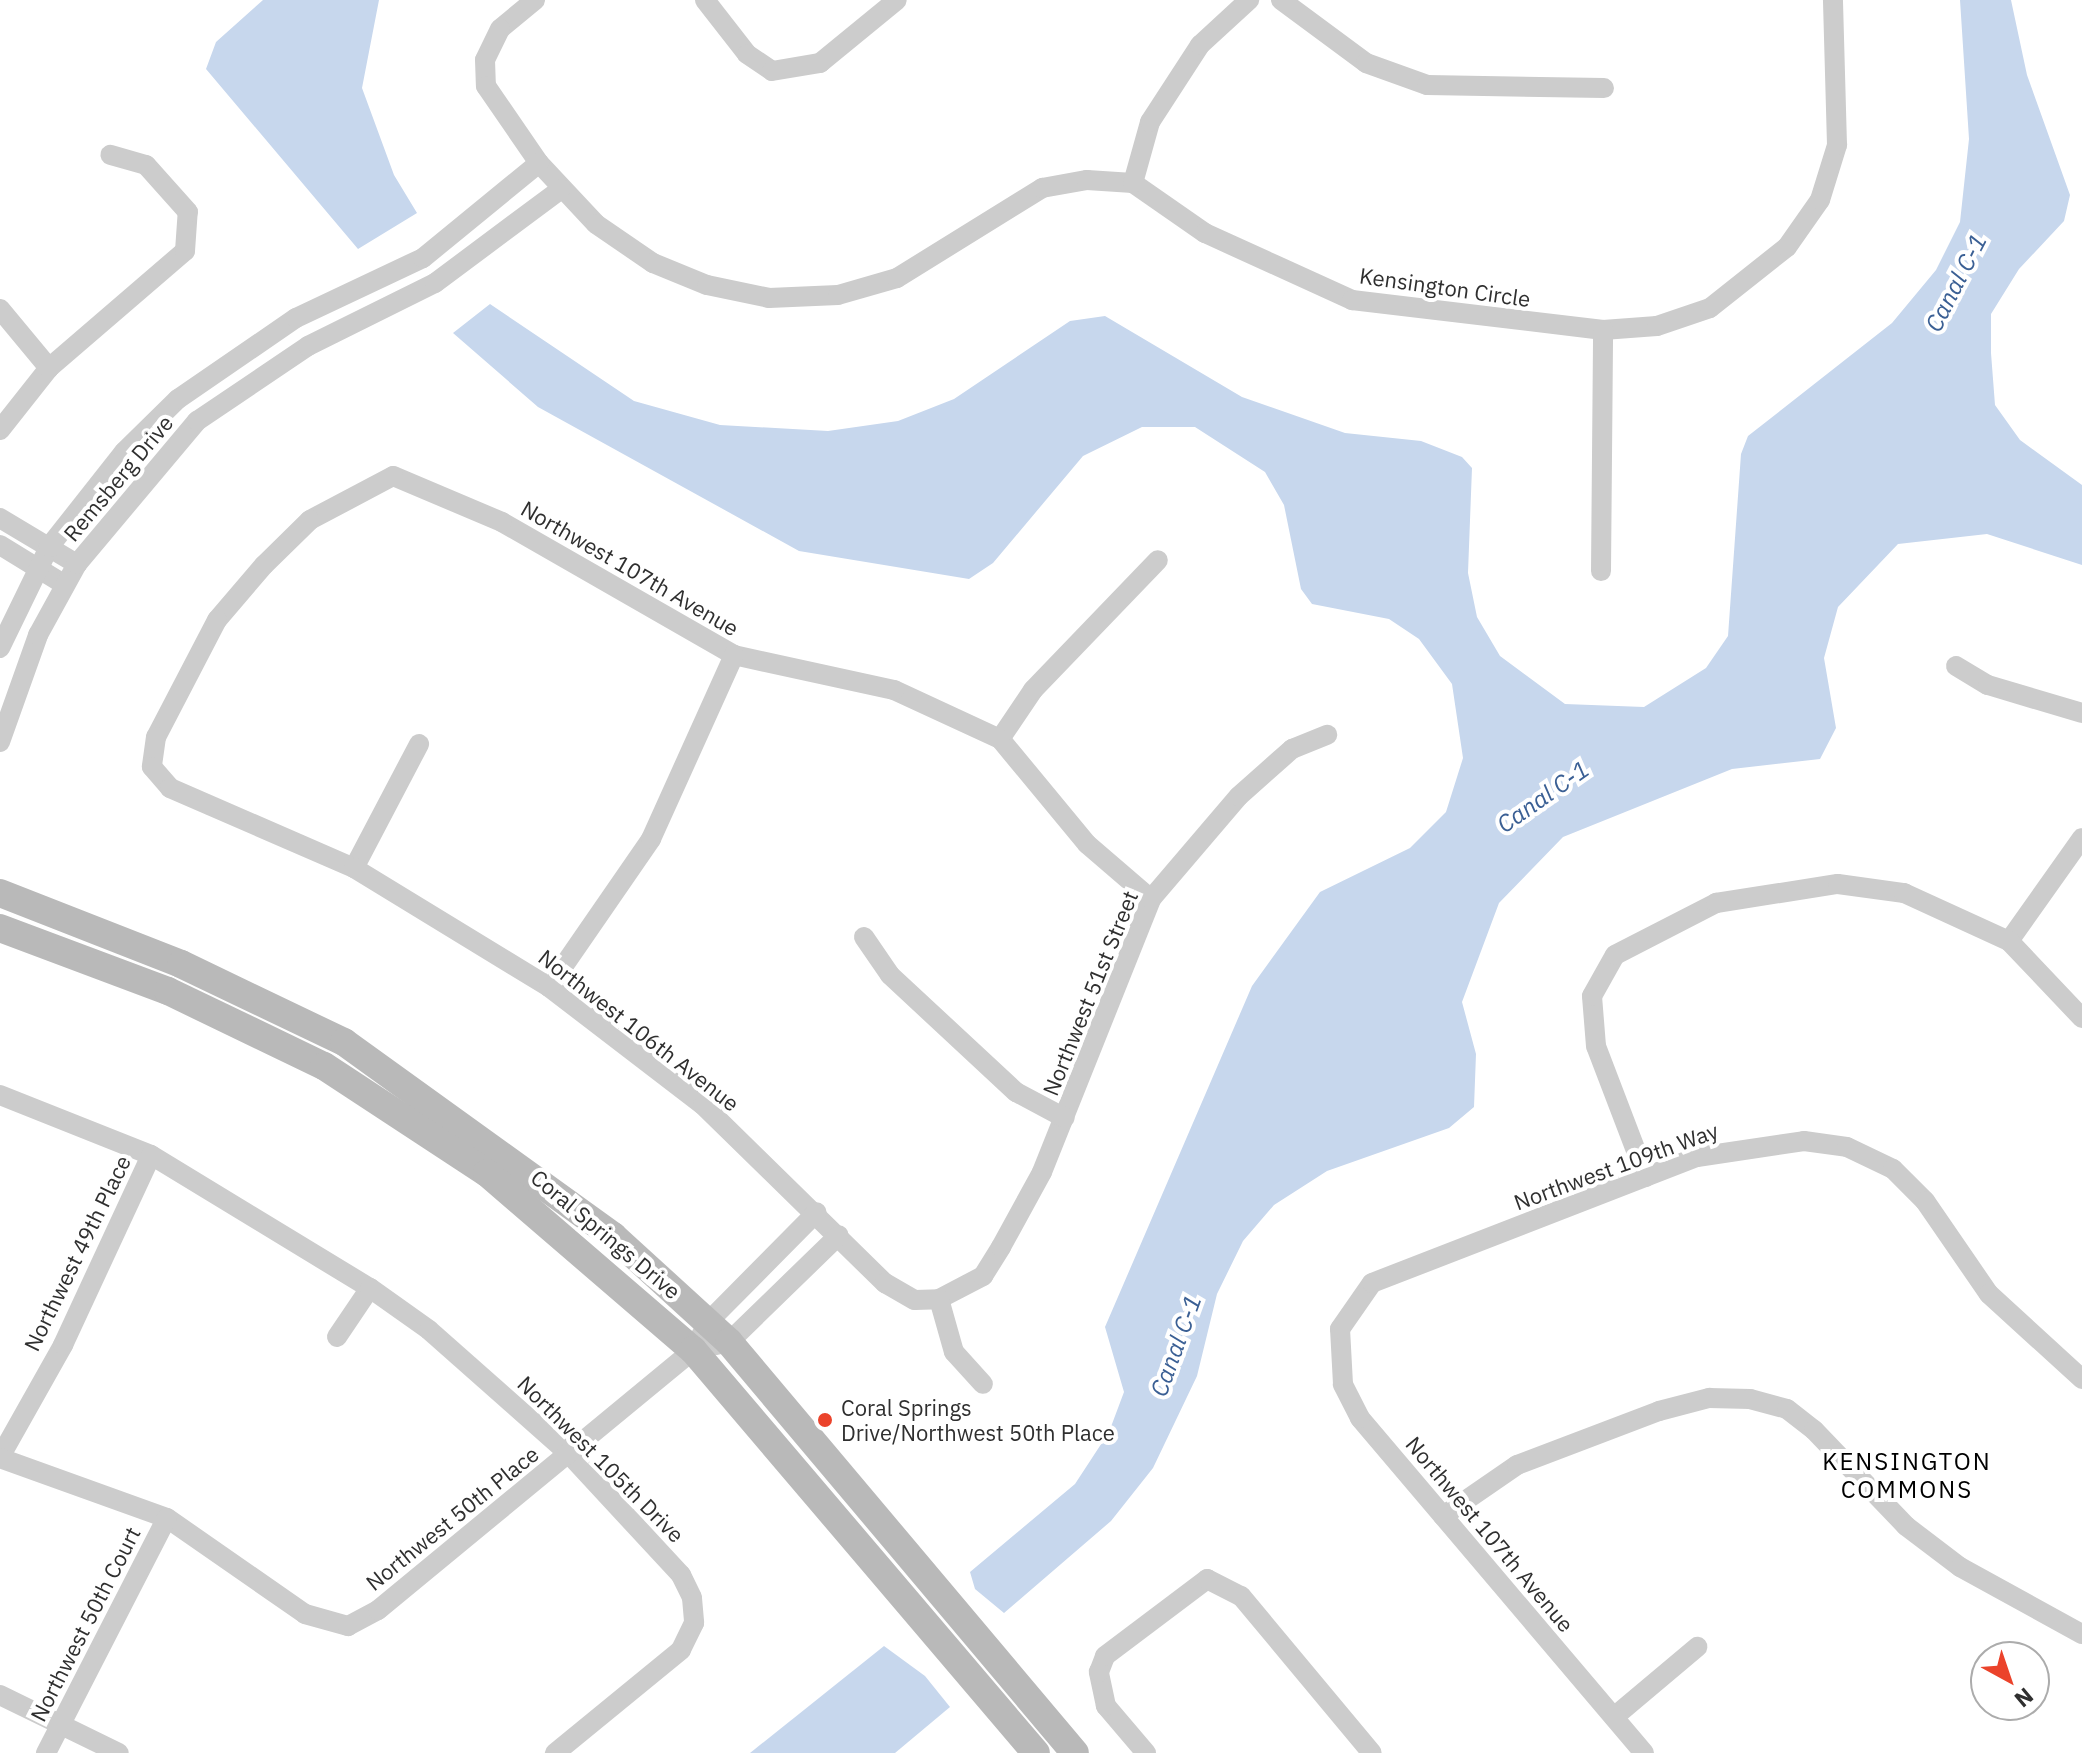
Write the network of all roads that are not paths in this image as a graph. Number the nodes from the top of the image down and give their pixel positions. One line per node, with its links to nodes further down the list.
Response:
1 (535, 0): 9 (street)
2 (705, 0): 3 (street)
3 (897, 0)
4 (1249, 0): 10 (street)
5 (1281, 0): 7 (street)
6 (1833, 0): 13 (street, Kensington Circle)
7 (1604, 88)
8 (110, 155): 14 (street)
9 (539, 163): 11 (street); 18 (street, Remsberg Drive)
10 (1133, 183): 11 (street); 13 (street, Kensington Circle)
11 (561, 189): 20 (street, Remsberg Drive)
12 (0, 309): 14 (street)
13 (1603, 330): 22 (street)
14 (49, 368): 15 (street)
15 (0, 430)
16 (0, 518): 18 (street)
17 (0, 545): 21 (street)
18 (49, 547): 20 (street); 21 (street, Remsberg Drive)
19 (1158, 560): 29 (street)
20 (77, 564): 23 (street, Remsberg Drive)
21 (37, 568): 23 (street); 24 (street, Remsberg Drive)
22 (1601, 571)
23 (65, 585): 30 (street, Remsberg Drive)
24 (0, 648)
25 (734, 655): 29 (street, Northwest 107th Avenue); 32 (street, Northwest 107th Avenue); 40 (street)
26 (1956, 666): 27 (street)
27 (2082, 713)
28 (1327, 735): 36 (street, Northwest 51st Street)
29 (1000, 739): 36 (street, Northwest 107th Avenue)
30 (0, 742)
31 (419, 744): 34 (street)
32 (152, 767): 34 (street, Northwest 106th Avenue)
33 (2082, 838): 39 (street)
34 (354, 868): 40 (street, Northwest 106th Avenue)
35 (0, 893): 50 (main road, Coral Springs Drive)
36 (1151, 899): 43 (street, Northwest 51st Street)
37 (0, 928): 54 (main road, Coral Springs Drive)
38 (864, 937): 43 (street)
39 (2009, 941): 41 (street); 45 (street)
40 (549, 987): 46 (street, Northwest 106th Avenue)
41 (2082, 1018)
42 (0, 1095): 44 (street, Northwest 105th Drive)
43 (1065, 1118): 49 (street, Northwest 51st Street)
44 (151, 1155): 48 (street, Northwest 105th Drive); 58 (street, Northwest 49th Place)
45 (1646, 1177): 51 (street, Northwest 109th Way); 55 (street, Northwest 109th Way)
46 (817, 1212): 47 (street, Northwest 106th Avenue); 50 (street, Northwest 50th Place)
47 (839, 1235): 49 (street, Northwest 106th Avenue); 53 (street)
48 (370, 1288): 52 (street); 57 (street, Northwest 105th Drive)
49 (939, 1299): 56 (street)
50 (709, 1321): 53 (main road, Coral Springs Drive); 54 (street, Northwest 50th Place)
51 (1340, 1329): 59 (street, Northwest 107th Avenue)
52 (337, 1337)
53 (729, 1342): 54 (street, Northwest 50th Place); 70 (main road, Coral Springs Drive)
54 (693, 1350): 57 (street, Northwest 50th Place); 69 (main road, Coral Springs Drive)
55 (2082, 1379)
56 (983, 1384)
57 (569, 1454): 60 (street, Northwest 50th Place); 68 (street, Northwest 105th Drive)
58 (0, 1457): 60 (street)
59 (1443, 1516): 61 (street); 64 (street, Northwest 107th Avenue)
60 (167, 1518): 65 (street, Northwest 50th Court)
61 (2082, 1634)
62 (1697, 1647): 64 (street)
63 (0, 1695): 65 (street)
64 (1614, 1717): 73 (street, Northwest 107th Avenue)
65 (63, 1720): 66 (street, Northwest 50th Court); 67 (street)
66 (46, 1753)
67 (119, 1753)
68 (555, 1753)
69 (1036, 1753)
70 (1075, 1753)
71 (1146, 1753): 72 (street)
72 (1372, 1753)
73 (1644, 1753)

